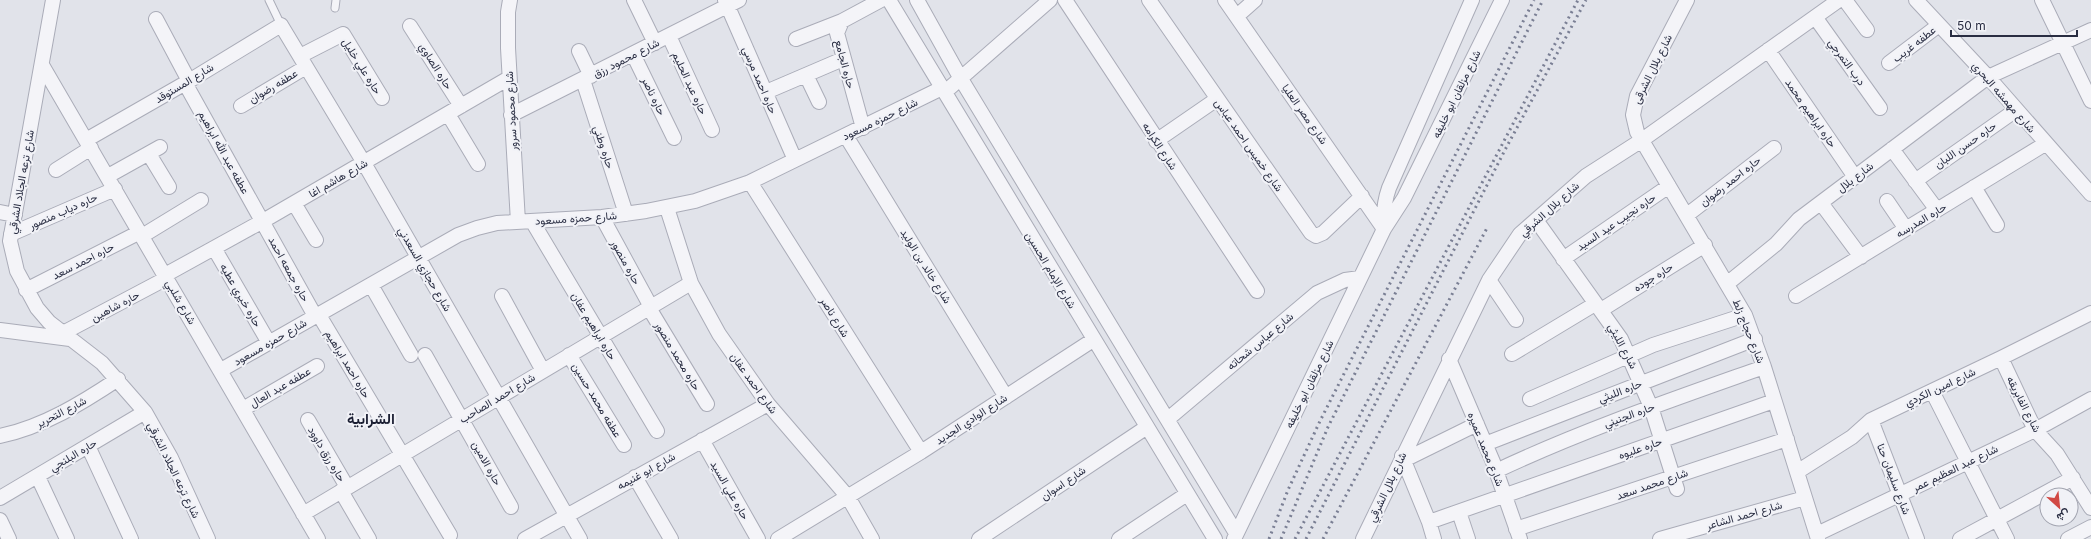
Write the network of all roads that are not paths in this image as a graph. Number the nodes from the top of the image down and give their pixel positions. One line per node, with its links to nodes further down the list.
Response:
1 (53, 0): 40 (street, شارع ترعه الجلاد الشرقي)
2 (269, 0): 26 (lane, شارع حجازي السعدني)
3 (510, 0): 43 (street, شارع محمود سرور)
4 (634, 0): 32 (street)
5 (881, 0): 24 (street)
6 (889, 0): 47 (street, شارع الإمام الحسين)
7 (917, 0): 45 (street, شارع الإمام الحسين)
8 (1050, 0): 45 (street, شارع حمزه مسعود)
9 (1065, 0): 64 (street, شارع الكرامه)
10 (1150, 0): 50 (street, شارع خميس احمد عباس)
11 (1225, 0): 21 (street, شارع مصر العليا)
12 (1255, 0): 21 (street)
13 (1472, 0): 98 (street, شارع مزلقان ابو خليفه)
14 (1502, 0): 98 (street, شارع مزلقان ابو خليفه)
15 (1687, 0): 63 (street, شارع بلال الشرقى)
16 (1839, 0): 22 (street, شارع بلال الشرقي)
17 (1845, 0): 28 (street)
18 (1916, 0): 25 (street, شارع مهمشه البحري)
19 (2042, 0): 33 (street)
20 (731, 2): 30 (street, شارع محمود رزق); 48 (street, حاره احمد مرسي)
21 (1237, 16): 82 (street, شارع مصر العليا)
22 (1814, 17): 34 (street, شارع بلال الشرقي); 55 (street, درب التمرجي)
23 (156, 19): 46 (street, عطفه عبد الله ابراهيم)
24 (842, 21): 31 (street); 37 (street, حاره الجامع)
25 (1939, 24): 39 (street, عطفه غريب); 42 (street, شارع مهمشه البحري)
26 (281, 25): 38 (street, شارع حجازي السعدني); 46 (street, شارع المستوقد)
27 (410, 26): 54 (street, حاره الصاوي)
28 (1867, 30)
29 (2091, 30): 33 (street, شارع بلال)
30 (669, 36): 32 (street, شارع محمود رزق); 60 (street, حاره عبد الحليم)
31 (796, 39)
32 (655, 43): 36 (street, شارع محمود رزق)
33 (2063, 43): 42 (street, شارع بلال); 51 (street)
34 (1768, 50): 63 (street, شارع بلال الشرقي); 74 (street, حاره ابراهيم محمد)
35 (579, 52): 44 (street, حاره وطني)
36 (633, 54): 44 (street, شارع محمود رزق); 62 (street, حاره ناصر)
37 (843, 59): 41 (street); 59 (street, حاره الجامع)
38 (303, 61): 49 (street, حاره علي خليل); 53 (street, عطفه رضوان); 70 (street, شارع حجازي السعدني)
39 (1889, 63)
40 (42, 65): 65 (street, شارع شلبي); 91 (street, شارع ترعه الجلاد الشرقي)
41 (806, 75): 48 (street); 52 (street)
42 (1988, 77): 56 (street, شارع مهمشه البحري); 68 (street, شارع بلال)
43 (509, 78): 54 (street, شارع هاشم اغا); 58 (street, شارع محمود سرور)
44 (587, 78): 58 (street, شارع محمود رزق); 90 (street, حاره وطني)
45 (961, 79): 47 (street, شارع حمزه مسعود); 155 (street, شارع الإمام الحسين)
46 (187, 82): 65 (street, شارع المستوقد); 95 (street, عطفه عبد الله ابراهيم)
47 (943, 90): 59 (street, شارع حمزه مسعود); 128 (street, شارع الإمام الحسين)
48 (766, 92): 69 (street, حاره احمد مرسي)
49 (382, 98)
50 (1217, 99): 64 (street); 82 (street, شارع خميس احمد عباس)
51 (2091, 101)
52 (819, 102)
53 (241, 106)
54 (461, 106): 57 (street, شارع هاشم اغا)
55 (1880, 108)
56 (2016, 110): 66 (street, شارع مهمشه البحري); 75 (street, حاره حسن اللبان)
57 (448, 114): 70 (street, شارع هاشم اغا); 71 (street)
58 (511, 115): 96 (street, شارع محمود سرور)
59 (863, 128): 61 (street, شارع حمزه مسعود)
60 (712, 130)
61 (846, 136): 69 (street, شارع حمزه مسعود); 145 (street, شارع خالد بن الوليد)
62 (674, 138)
63 (1642, 140): 77 (street, شارع حجاج زلط); 94 (street, شارع بلال الشرقي)
64 (1156, 141): 115 (street, شارع الكرامه)
65 (89, 144): 72 (street, شارع المستوقد); 73 (street, شارع شلبي)
66 (2045, 144): 79 (street, حاره المدرسه); 81 (street, شارع مهمشه البحري)
67 (1774, 148): 92 (street, حاره احمد رضوان)
68 (1892, 149): 74 (street, شارع بلال); 75 (street)
69 (795, 160): 76 (street, شارع حمزه مسعود)
70 (364, 163): 85 (street, شارع هاشم اغا); 106 (street, شارع حجازي السعدني)
71 (478, 164)
72 (56, 170)
73 (108, 176): 78 (street); 80 (street, شارع شلبي)
74 (1855, 177): 86 (street, شارع بلال)
75 (1915, 180): 88 (street)
76 (750, 182): 87 (street, شارع حمزه مسعود); 169 (street, شارع ناصر)
77 (1670, 186): 92 (street, شارع حجاج زلط); 107 (street, حاره نجيب عيد السيد)
78 (169, 187)
79 (1974, 187): 88 (street, حاره المدرسه); 97 (street)
80 (115, 188): 100 (street, حاره دياب منصور); 101 (street, شارع شلبي)
81 (2091, 194)
82 (1362, 196): 98 (street, شارع مصر العليا)
83 (202, 200): 101 (street, حاره احمد سعد)
84 (1886, 201): 99 (street)
85 (294, 203): 95 (street, شارع هاشم اغا); 102 (street)
86 (1821, 203): 105 (street); 112 (street, شارع بلال)
87 (667, 208): 90 (street, شارع حمزه مسعود); 111 (street, شارع احمد عفان)
88 (1937, 210): 99 (street, حاره المدرسه)
89 (0, 212): 91 (street)
90 (626, 214): 93 (street, شارع حمزه مسعود)
91 (15, 215): 100 (street, شارع ترعه الجلاد الشرقي)
92 (1687, 215): 103 (street, شارع حجاج زلط)
93 (602, 217): 96 (street, شارع حمزه مسعود); 118 (street, حاره منصور)
94 (1536, 220): 107 (street, شارع الليثي); 110 (street, شارع بلال الشرقي)
95 (263, 221): 104 (street, شارع هاشم اغا); 122 (street, حاره جمعه احمد)
96 (525, 222): 106 (street, شارع حمزه مسعود); 126 (street, حاره ابراهيم عفان)
97 (1997, 225)
98 (1384, 228): 109 (street, شارع مزلقان ابو خليفه)
99 (1906, 229): 105 (street, حاره المدرسه)
100 (11, 234): 114 (street, شارع ترعه الجلاد الشرقي)
101 (141, 234): 108 (street, شارع شلبي); 114 (street, حاره احمد سعد)
102 (316, 240)
103 (1705, 245): 112 (street, شارع حجاج زلط); 119 (street, حاره جوده)
104 (214, 248): 108 (street, شارع هاشم اغا); 129 (street, حاره خيري عطيه)
105 (1861, 257): 117 (street, حاره المدرسه)
106 (418, 258): 113 (street, شارع حمزه مسعود); 144 (street, شارع حجازي السعدني)
107 (1563, 259): 119 (street, شارع الليثي)
108 (166, 277): 125 (street, حاره شاهين); 139 (street, شارع شلبي)
109 (1360, 278): 155 (street, شارع عباس شحاته); 197 (street, شارع مزلقان ابو خليفه)
110 (1488, 280): 123 (street); 136 (street, شارع بلال الشرقي)
111 (691, 283): 118 (street, شارع احمد الصاحب); 150 (street, شارع احمد عفان)
112 (1728, 283): 121 (street, شارع حجاج زلط)
113 (371, 285): 122 (street, شارع حمزه مسعود); 131 (street)
114 (26, 290): 125 (street, شارع ترعه الجلاد الشرقي)
115 (1257, 291)
116 (502, 296): 140 (street)
117 (1796, 296)
118 (650, 307): 126 (street, شارع احمد الصاحب); 149 (street, حاره محمد منصور)
119 (1598, 307): 130 (street, حاره جوده); 134 (street, شارع الليثي)
120 (2091, 313): 135 (street, شارع امين الكردي)
121 (1745, 315): 127 (street, شارع حجاج زلط); 134 (street)
122 (317, 316): 129 (street, شارع حمزه مسعود); 170 (street, حاره احمد ابراهيم)
123 (1516, 320)
124 (0, 330): 125 (street)
125 (67, 336): 141 (street, شارع ترعه الجلاد الشرقي)
126 (601, 336): 133 (street, شارع احمد الصاحب); 160 (street, حاره ابراهيم عفان)
127 (1755, 339): 138 (street, شارع حجاج زلط); 142 (street, حاره الليثي)
128 (1093, 340): 145 (street, شارع الوادي الجديد); 159 (street, شارع الإمام الحسين)
129 (269, 343): 139 (street, شارع حمزه مسعود)
130 (1512, 354)
131 (411, 355)
132 (425, 355): 154 (street, حاره الامين)
133 (569, 355): 140 (street, شارع احمد الصاحب); 167 (street, عطفه محمد حسين)
134 (1629, 355): 142 (street, شارع الليثي); 146 (street)
135 (2001, 358): 143 (street, شارع امين الكردي); 161 (street, شارع الفابريقه)
136 (1449, 360): 158 (street, شارع محمد عميره); 171 (street, شارع بلال الشرقي)
137 (317, 366): 152 (street, عطفه عبد العال)
138 (1764, 367): 148 (street, شارع حجاج زلط); 151 (street, حاره الجنيني)
139 (221, 370): 152 (street, شارع شلبي)
140 (543, 371): 144 (street, شارع احمد الصاحب)
141 (118, 379): 153 (street, شارع ترعه الجلاد الشرقي); 162 (street, شارع التحرير)
142 (1642, 382): 151 (street, شارع الليثي); 166 (street, حاره الليثي)
143 (1932, 391): 157 (street, شارع امين الكردي); 172 (street)
144 (499, 397): 154 (street, شارع احمد الصاحب); 190 (street, شارع حجازي السعدني)
145 (1006, 397): 169 (street, شارع الوادي الجديد)
146 (1530, 399)
147 (2091, 399): 161 (street, شارع عبد العظيم عمر)
148 (1774, 401): 163 (street, شارع حجاج زلط); 165 (street, حاره عليوه)
149 (707, 404)
150 (768, 404): 164 (street, شارع ابو غنيمه); 183 (street, شارع احمد عفان)
151 (1651, 407): 165 (street, شارع الليثي); 173 (street, حاره الجنيني)
152 (243, 409): 189 (street, شارع شلبي)
153 (145, 412): 168 (street, حاره البلنجي); 202 (street, شارع ترعه الجلاد الشرقي)
154 (462, 419): 170 (street, شارع احمد الصاحب); 186 (street, حاره الامين)
155 (1168, 419): 197 (street, شارع الإمام الحسين)
156 (308, 420): 179 (street, حاره رزق داوود)
157 (1871, 420): 174 (street, شارع امين الكردي); 182 (street, شارع سليمان حنا)
158 (1477, 424): 166 (street, شارع محمد عميره); 171 (street)
159 (1147, 427): 180 (street, شارع الإمام الحسين); 211 (street, شارع اسوان)
160 (657, 430)
161 (2035, 430): 172 (street, شارع عبد العظيم عمر); 177 (street, شارع الفابريقه)
162 (0, 436)
163 (1787, 438): 174 (street, شارع حجاج زلط); 178 (street, شارع محمد سعد)
164 (702, 440): 176 (street, شارع ابو غنيمه); 208 (street, حاره علي السيد)
165 (1663, 440): 178 (street, شارع الليثي); 181 (street, حاره عليوه)
166 (1485, 444): 173 (street, شارع محمد عميره)
167 (624, 445)
168 (88, 446): 175 (street, حاره البلنجي); 201 (street)
169 (921, 452): 183 (street, شارع الوادي الجديد)
170 (401, 455): 179 (street, شارع احمد الصاحب); 196 (street, حاره احمد ابراهيم)
171 (1403, 458): 193 (street); 214 (street, شارع بلال الشرقي)
172 (1968, 462): 182 (street, شارع عبد العظيم عمر); 192 (street)
173 (1496, 471): 181 (street, شارع محمد عميره)
174 (1797, 472): 185 (street, شارع حجاج زلط)
175 (38, 477): 184 (street, حاره البلنجي); 200 (street)
176 (635, 477): 190 (street, شارع ابو غنيمه); 207 (street)
177 (2073, 478): 187 (street, شارع الفابريقه); 192 (street)
178 (1676, 483): 195 (street, شارع محمد سعد)
179 (344, 489): 189 (street, شارع احمد الصاحب); 204 (street, حاره رزق داوود)
180 (1187, 494): 212 (street); 213 (street, شارع الإمام الحسين)
181 (1504, 495): 188 (street, حاره عليوه); 195 (street, شارع محمد عميره)
182 (1899, 495): 198 (street, شارع عبد العظيم عمر); 218 (street, شارع سليمان حنا)
183 (848, 497): 209 (street, شارع الوادي الجديد); 210 (street, شارع احمد عفان)
184 (0, 498)
185 (1805, 498): 198 (street, شارع حجاج زلط); 217 (street, شارع احمد الشاعر)
186 (512, 507)
187 (2091, 508)
188 (1459, 512): 193 (street, حاره عليوه); 216 (street)
189 (303, 514): 203 (street, شارع شلبي)
190 (568, 516): 205 (street, شارع ابو غنيمه); 206 (street, شارع حجازي السعدني)
191 (0, 520): 199 (street)
192 (1998, 520): 219 (street); 220 (street)
193 (1430, 522): 215 (street)
194 (2091, 527): 221 (street)
195 (1518, 534)
196 (450, 535)
197 (1235, 536)
198 (1817, 537)
199 (9, 539)
200 (67, 539)
201 (131, 539)
202 (208, 539)
203 (318, 539)
204 (369, 539)
205 (526, 539)
206 (580, 539)
207 (671, 539)
208 (758, 539)
209 (778, 539)
210 (872, 539)
211 (980, 539)
212 (1119, 539)
213 (1215, 539)
214 (1363, 539)
215 (1434, 539)
216 (1468, 539)
217 (1660, 539)
218 (1917, 539)
219 (1960, 539)
220 (2007, 539)
221 (2068, 539)

